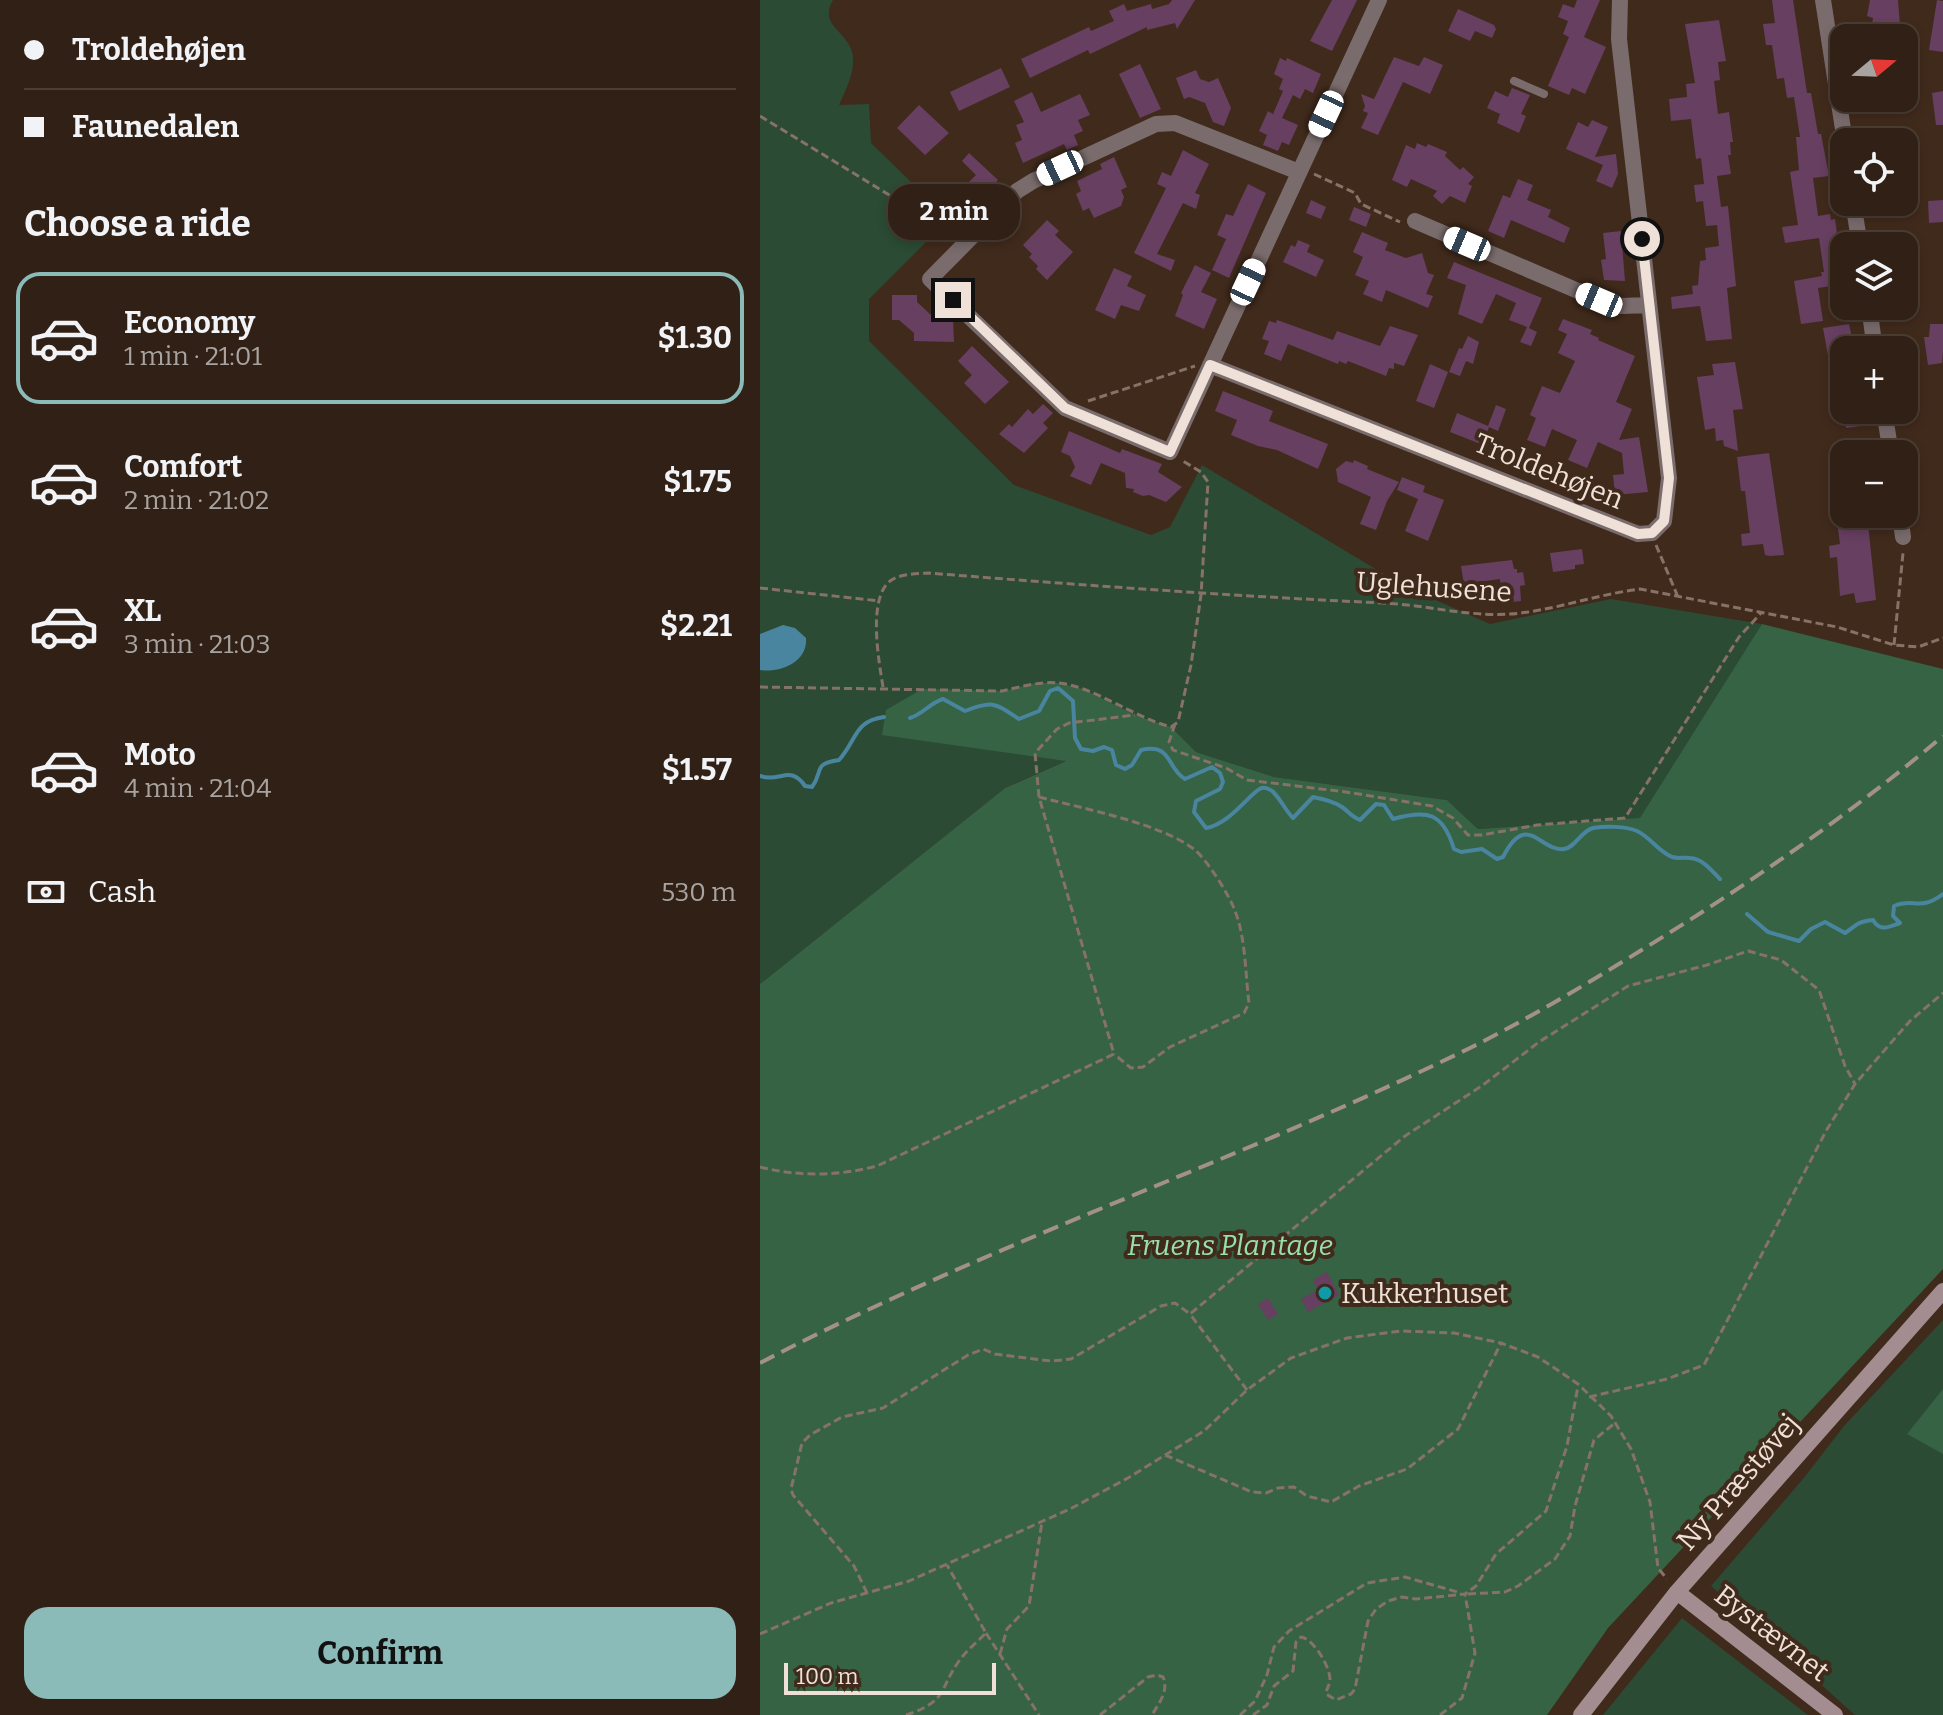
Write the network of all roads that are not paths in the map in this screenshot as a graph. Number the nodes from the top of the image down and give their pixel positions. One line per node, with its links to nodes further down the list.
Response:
1 (1379, 0): 7 (street)
2 (1620, 0): 9 (street, Troldehøjen)
3 (1823, 0): 6 (street)
4 (1514, 81): 5 (lane)
5 (1544, 94)
6 (1843, 128)
7 (1299, 172): 10 (street); 10 (street)
8 (1415, 221): 9 (street)
9 (1649, 305): 10 (street, Troldehøjen)
10 (1210, 365)
11 (1902, 528): 12 (street)
12 (1903, 537)
13 (1943, 1291): 14 (street, Ny Præstøvej)
14 (1677, 1592): 15 (street, Ny Præstøvej); 16 (street, Bystævnet)
15 (1581, 1715)
16 (1835, 1715)

